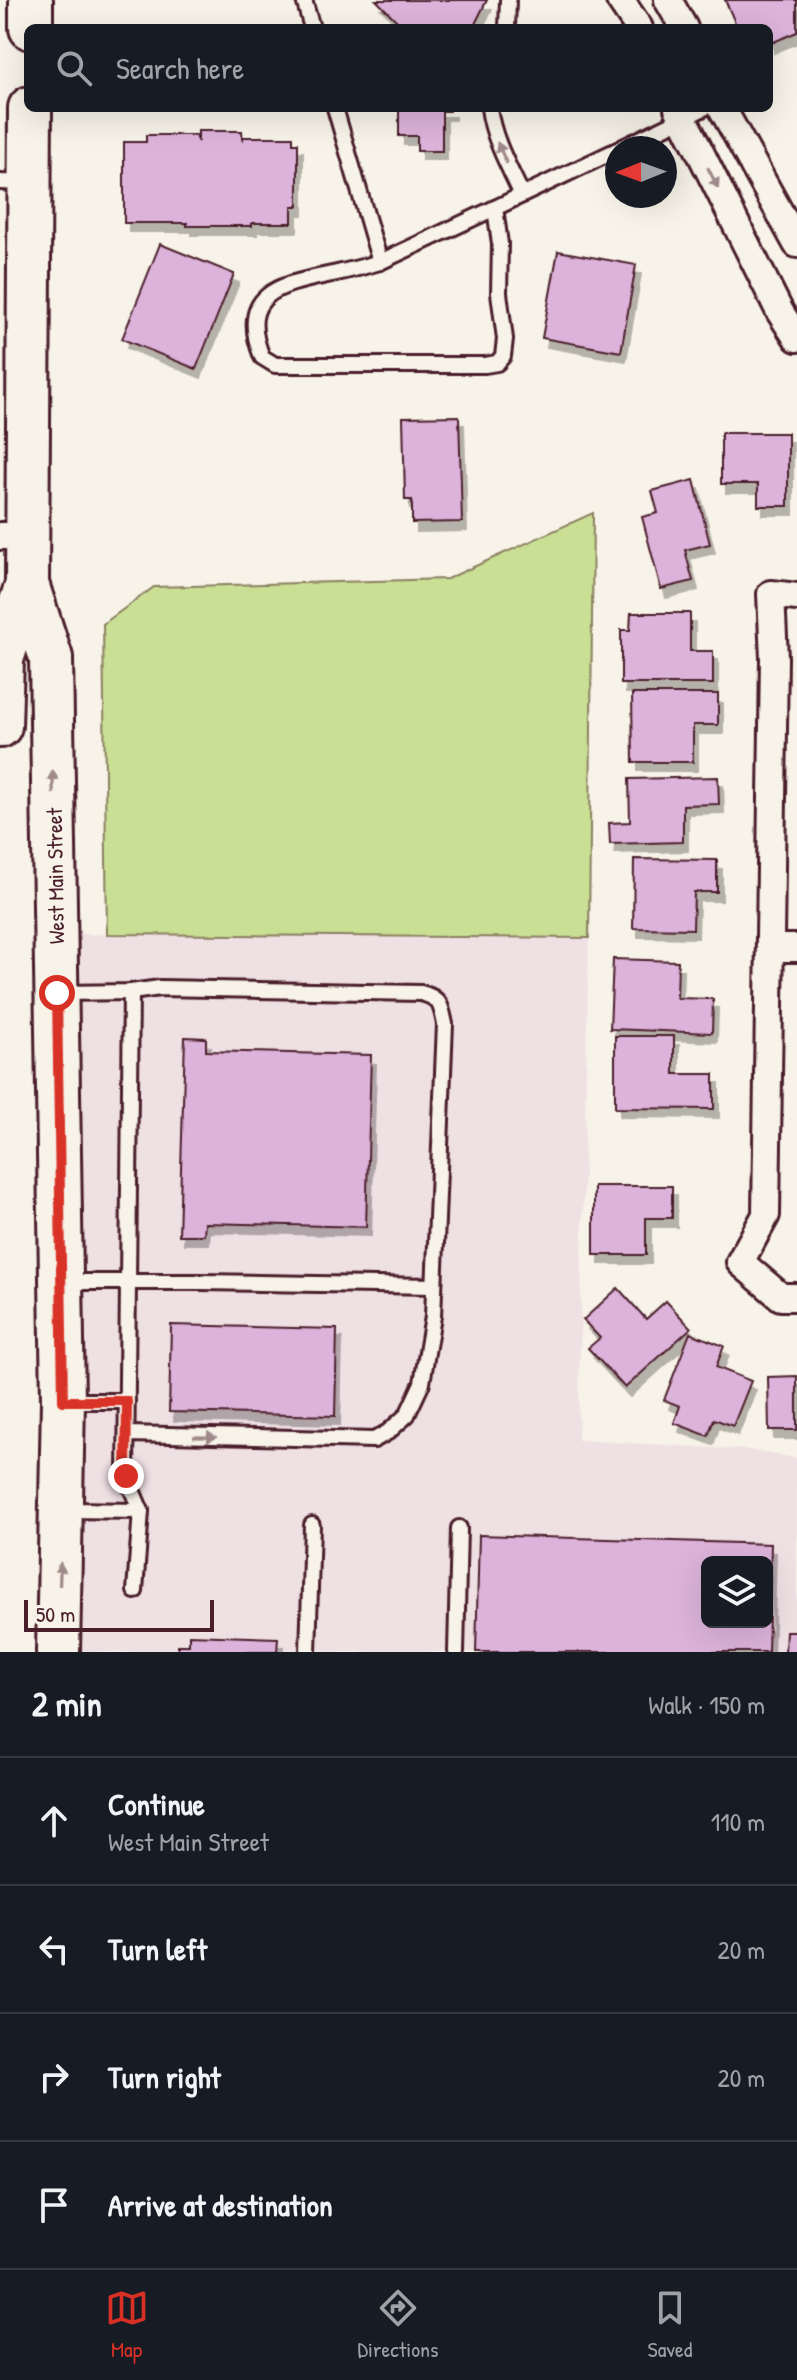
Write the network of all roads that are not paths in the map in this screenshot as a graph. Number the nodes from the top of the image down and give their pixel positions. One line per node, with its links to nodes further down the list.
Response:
1 (31, 0): 6 (main road)
2 (304, 0): 7 (lane)
3 (508, 0): 8 (lane)
4 (620, 0): 9 (street)
5 (668, 0): 10 (street)
6 (31, 24)
7 (311, 24)
8 (507, 24)
9 (636, 24)
10 (682, 24)
11 (29, 112): 18 (main road, West Main Street)
12 (336, 112): 22 (lane)
13 (490, 112): 19 (lane, one-way to 13)
14 (688, 112): 16 (lane); 23 (street, one-way to 23)
15 (724, 112): 21 (street)
16 (643, 136)
17 (605, 156): 19 (lane)
18 (15, 183): 24 (main road, West Main Street)
19 (522, 195): 20 (lane)
20 (495, 208): 22 (lane); 22 (lane)
21 (797, 244)
22 (380, 262)
23 (797, 338)
24 (14, 536): 25 (main road, West Main Street)
25 (27, 584): 27 (main road, West Main Street); 31 (main road, West Main Street, one-way to 25)
26 (797, 597): 28 (street)
27 (0, 726)
28 (770, 948): 29 (street); 35 (street)
29 (797, 948)
30 (131, 992): 31 (lane); 33 (lane); 34 (lane)
31 (57, 993): 32 (main road, West Main Street)
32 (62, 1282): 33 (lane); 36 (main road, West Main Street)
33 (128, 1282): 34 (lane); 37 (lane)
34 (434, 1286): 38 (lane, one-way to 34)
35 (797, 1297)
36 (63, 1401): 37 (lane); 39 (main road, West Main Street)
37 (127, 1401): 38 (lane)
38 (127, 1434): 40 (lane)
39 (62, 1510): 40 (lane); 44 (main road, West Main Street, one-way to 39)
40 (141, 1511): 43 (lane)
41 (312, 1525): 45 (lane)
42 (459, 1528): 46 (lane)
43 (135, 1591)
44 (58, 1652)
45 (308, 1652)
46 (456, 1652)

